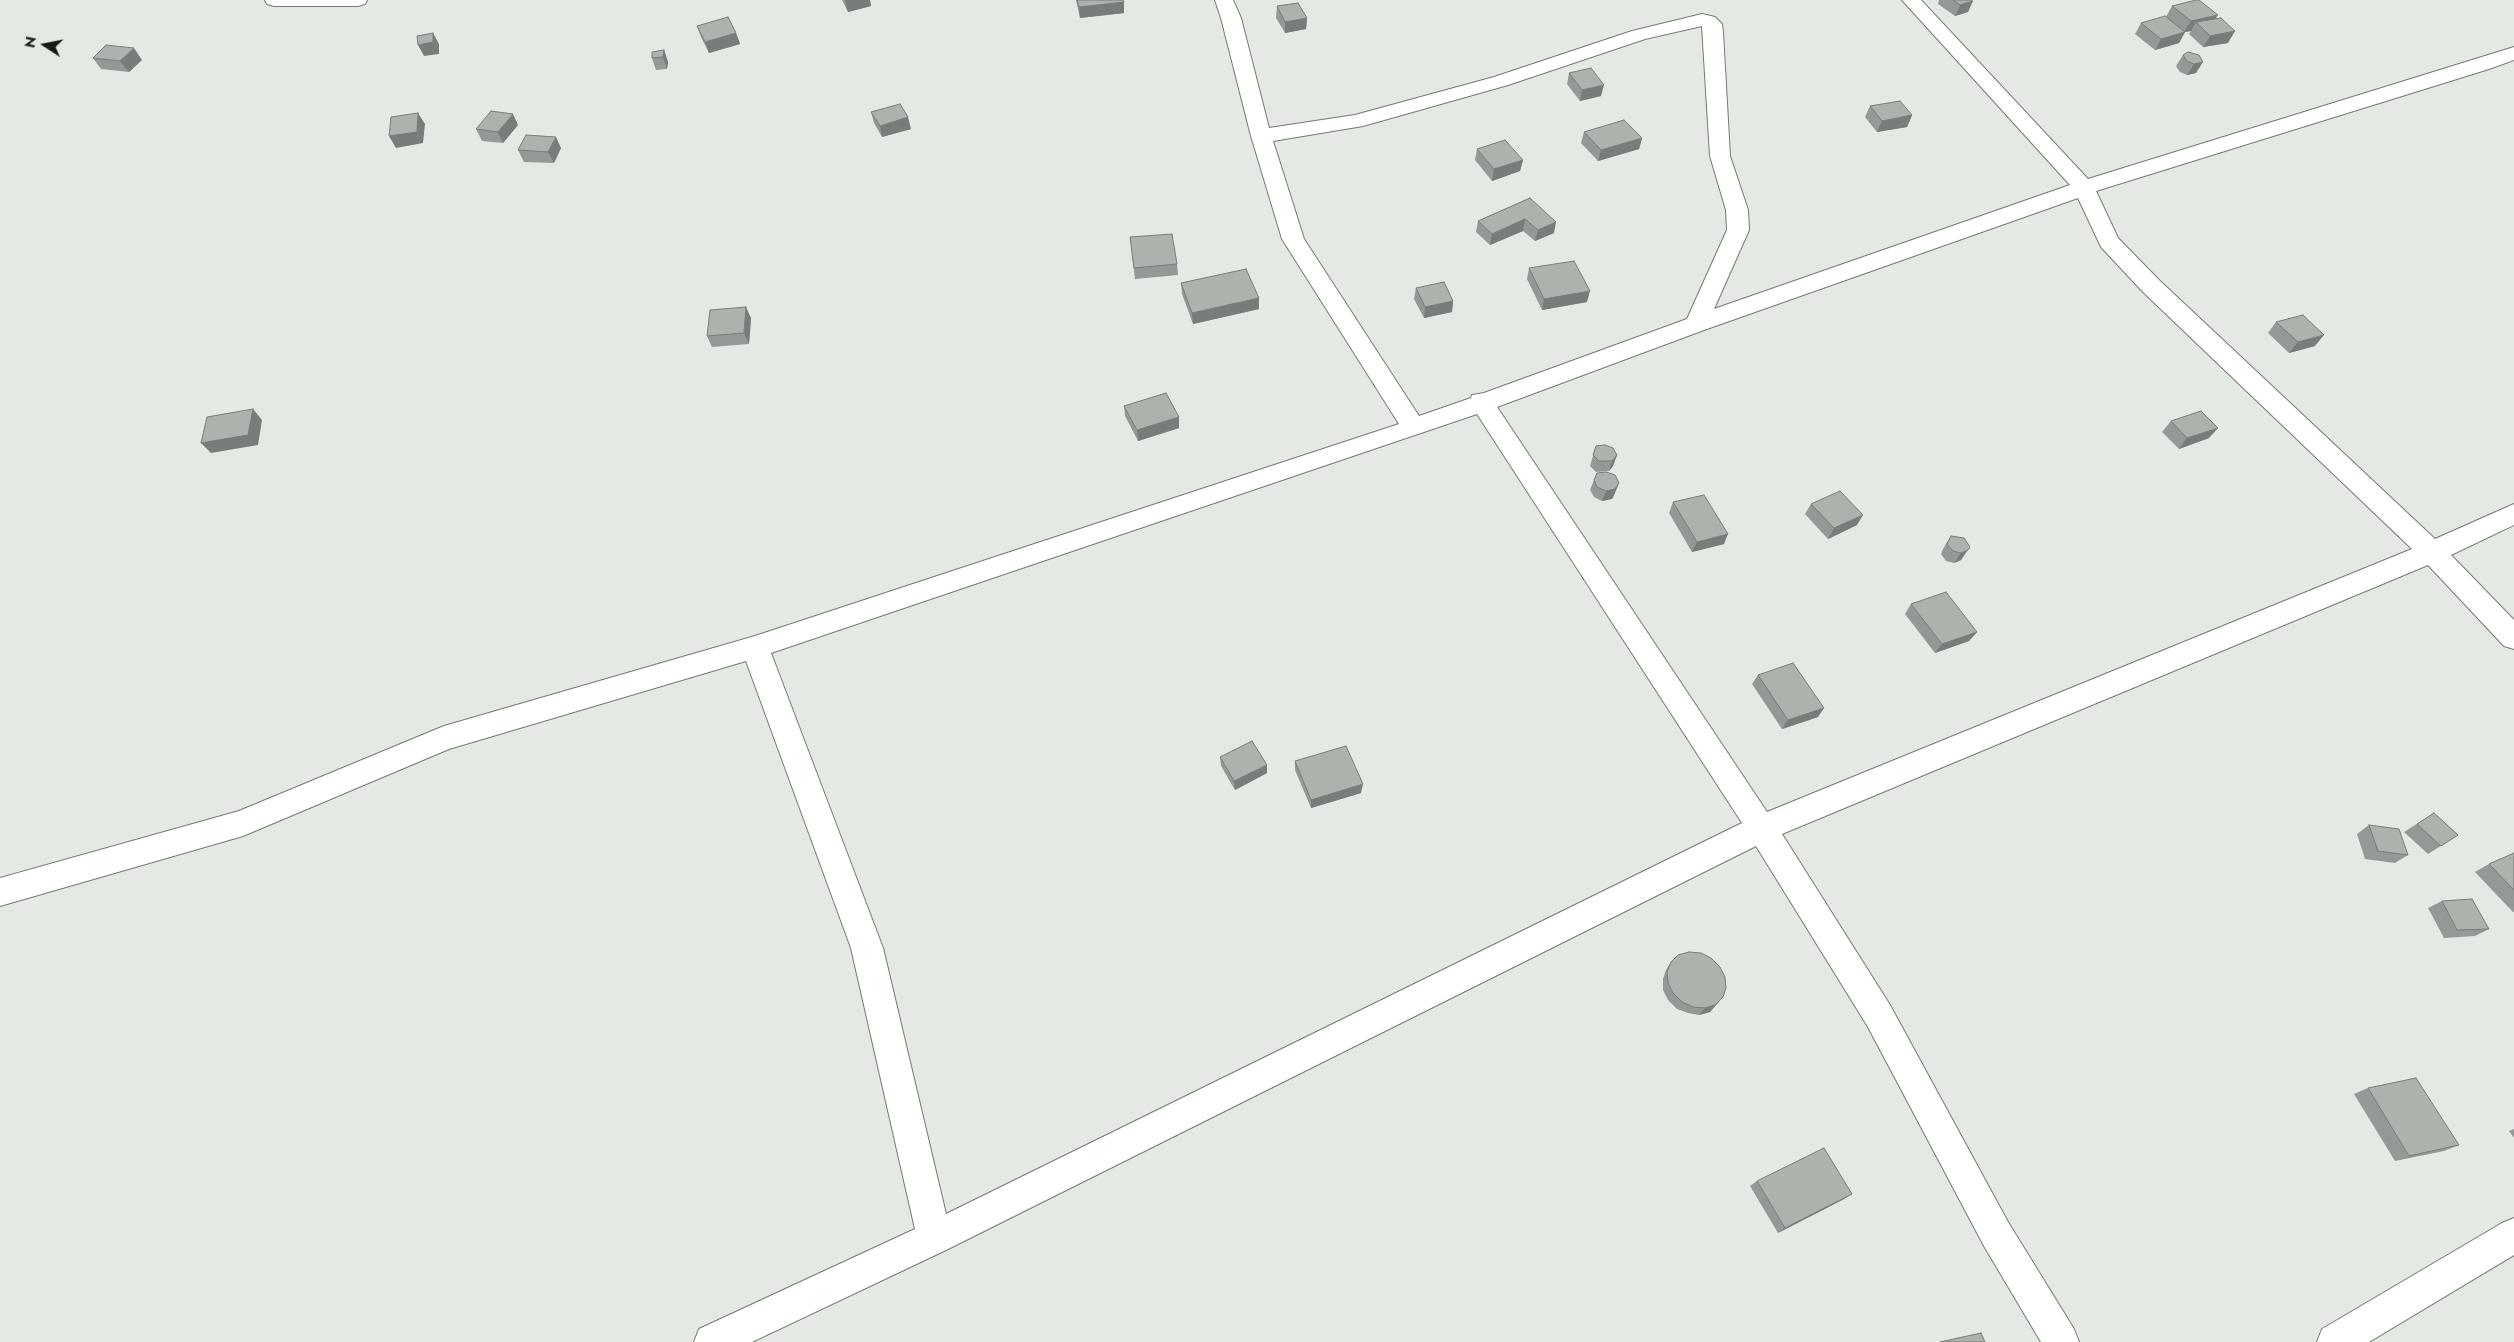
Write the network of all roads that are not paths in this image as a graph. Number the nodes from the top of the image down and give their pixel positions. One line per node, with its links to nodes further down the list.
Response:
1 (274, 0): 2 (street)
2 (358, 0)
3 (1224, 0): 6 (street)
4 (1911, 0): 7 (street)
5 (2514, 53): 7 (street)
6 (1261, 136): 8 (street); 10 (street)
7 (2084, 188): 8 (street); 12 (street)
8 (1696, 324): 9 (street)
9 (1482, 401): 10 (street); 15 (street)
10 (1414, 428): 14 (street)
11 (2514, 514): 12 (street)
12 (2432, 552): 13 (street); 15 (street)
13 (2514, 638)
14 (756, 647): 16 (street); 18 (street)
15 (1760, 829): 18 (street); 20 (street)
16 (0, 892)
17 (2514, 1235): 21 (street)
18 (934, 1238): 19 (street)
19 (712, 1342)
20 (2061, 1342)
21 (2335, 1342)

